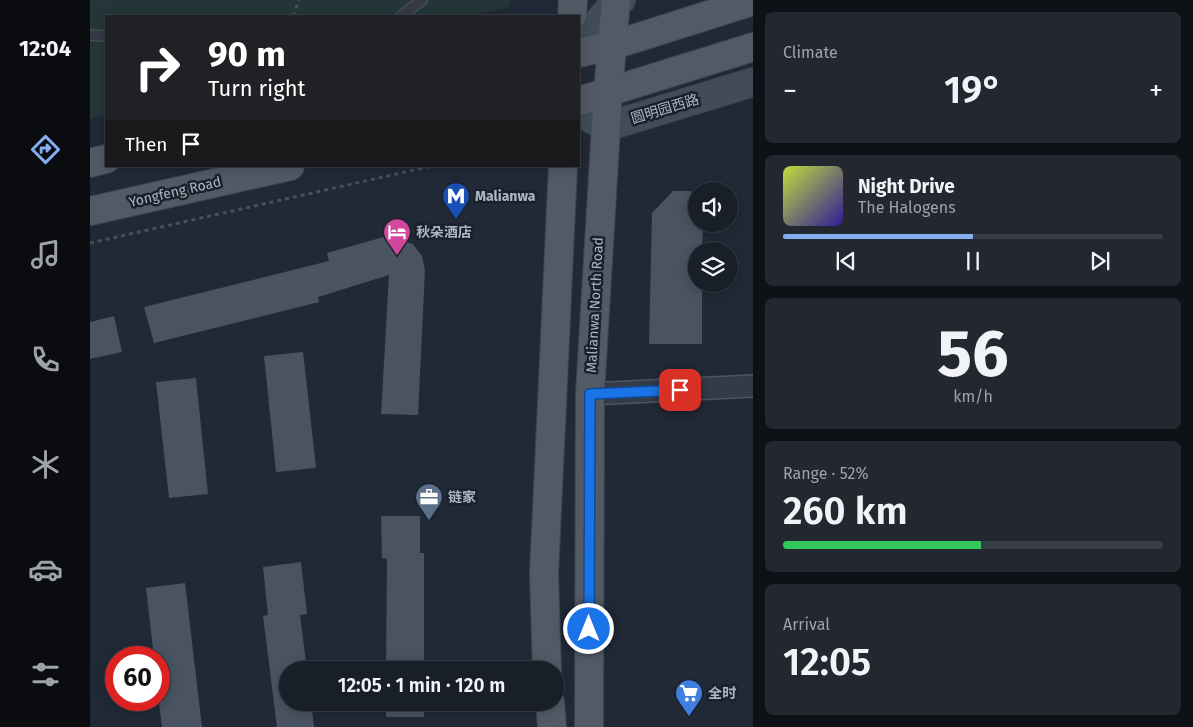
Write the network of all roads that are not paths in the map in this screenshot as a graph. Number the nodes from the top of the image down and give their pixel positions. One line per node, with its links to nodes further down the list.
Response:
1 (422, 0): 5 (lane)
2 (573, 0): 6 (main road)
3 (618, 0): 9 (street); 10 (main road)
4 (753, 1): 10 (main road)
5 (401, 15)
6 (572, 15)
7 (90, 35): 8 (lane)
8 (105, 36)
9 (580, 44)
10 (614, 45): 12 (main road); 14 (main road, Malianwa North Road)
11 (753, 47): 14 (main road)
12 (580, 54)
13 (753, 82): 17 (street, 圆明园西路)
14 (608, 93): 15 (main road); 17 (main road, Malianwa North Road)
15 (580, 101)
16 (580, 113): 17 (street)
17 (606, 127): 24 (main road, Malianwa North Road)
18 (105, 159): 19 (main road)
19 (90, 163)
20 (286, 167): 22 (main road, Yongfeng Road)
21 (564, 167): 25 (main road)
22 (90, 211)
23 (753, 386): 24 (street)
24 (590, 394): 28 (main road, Malianwa North Road)
25 (547, 661)
26 (551, 711): 27 (main road)
27 (552, 727)
28 (589, 727)

